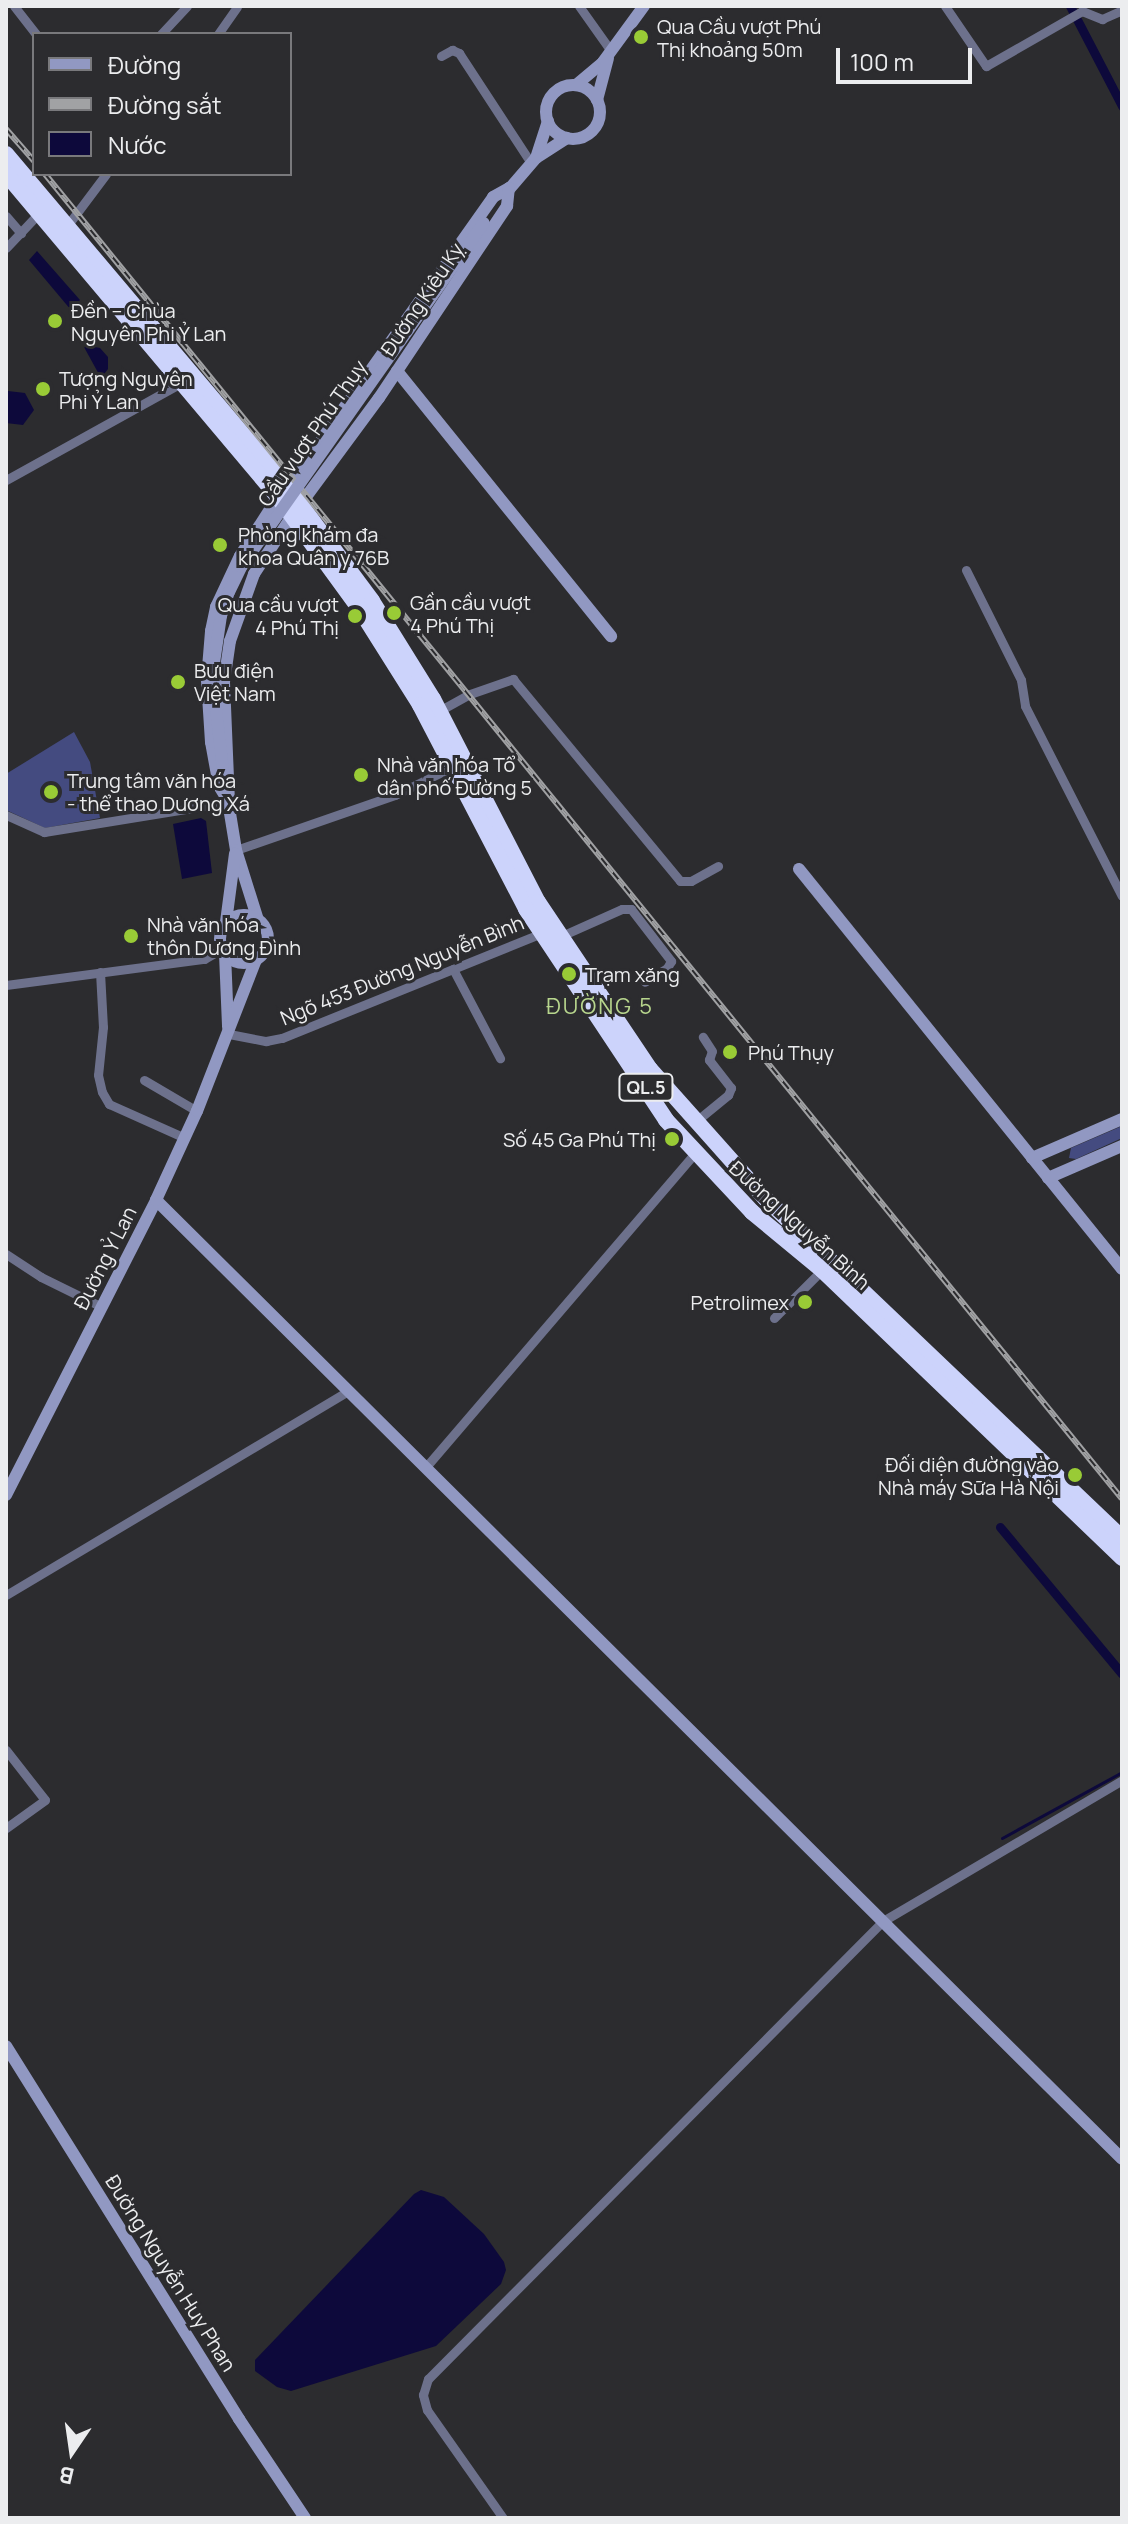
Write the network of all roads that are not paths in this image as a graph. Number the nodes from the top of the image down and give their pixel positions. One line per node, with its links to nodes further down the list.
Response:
1 (14, 6): 8 (street)
2 (187, 6): 9 (street)
3 (579, 6): 11 (street)
4 (644, 6): 11 (main road)
5 (945, 6): 7 (street)
6 (237, 7): 10 (street)
7 (1122, 10)
8 (34, 32)
9 (163, 32)
10 (219, 32)
11 (610, 53): 13 (main road); 14 (main road)
12 (441, 56): 18 (street)
13 (576, 85): 14 (main road); 15 (main road)
14 (597, 100): 16 (main road)
15 (548, 121): 16 (main road); 18 (main road, Đường Kiêu Kỵ)
16 (567, 138): 18 (main road, Đường Kiêu Kỵ)
17 (6, 154): 25 (highway, Đường Nguyễn Bình / QL.5)
18 (533, 160): 21 (main road, Đường Kiêu Kỵ)
19 (6, 174): 22 (highway, Đường Nguyễn Bình / QL.5)
20 (104, 176): 25 (street)
21 (509, 188): 24 (main road, Đường Kiêu Kỵ); 28 (main road, Đường Kiêu Kỵ); 31 (main road, Đường Kiêu Kỵ)
22 (39, 213): 26 (street); 29 (highway, Đường Nguyễn Bình / QL.5)
23 (6, 216): 26 (street)
24 (484, 223): 37 (main road, Cầu vượt Phú Thụy, bridge)
25 (67, 226): 31 (highway, Đường Nguyễn Bình / QL.5)
26 (21, 233): 27 (street)
27 (6, 248)
28 (397, 371): 32 (main road, Đường Kiêu Kỵ); 34 (main road)
29 (181, 383): 30 (street); 31 (highway, Đường Nguyễn Bình / QL.5)
30 (6, 480)
31 (283, 492): 32 (highway, Đường Nguyễn Bình / QL.5); 37 (main road)
32 (296, 510): 35 (highway, Đường Nguyễn Bình / QL.5); 36 (highway, Đường Nguyễn Bình / QL.5); 37 (main road)
33 (966, 570): 42 (street)
34 (611, 636)
35 (439, 711): 40 (street); 46 (highway, Đường Nguyễn Bình / QL.5)
36 (452, 767): 39 (street); 45 (highway, Đường Nguyễn Bình / QL.5)
37 (229, 802): 38 (street); 39 (main road)
38 (6, 815)
39 (236, 850): 43 (main road); 44 (main road)
40 (718, 866)
41 (799, 869): 63 (main road)
42 (1122, 896)
43 (258, 920): 44 (main road); 48 (main road)
44 (226, 922): 47 (main road)
45 (542, 933): 49 (street, Ngõ 453 Đường Nguyễn Bình); 62 (highway, Đường Nguyễn Bình / QL.5)
46 (559, 937): 51 (street); 59 (highway, Đường Nguyễn Bình / QL.5)
47 (223, 951): 48 (main road); 50 (street); 53 (main road, Đường Ỷ Lan)
48 (256, 960): 53 (main road, Đường Ỷ Lan)
49 (453, 969): 53 (street, Ngõ 453 Đường Nguyễn Bình); 55 (street)
50 (100, 972): 52 (street); 60 (street)
51 (645, 982)
52 (6, 985)
53 (229, 1034): 57 (main road, Đường Ỷ Lan)
54 (703, 1037): 59 (street)
55 (500, 1058)
56 (144, 1080): 57 (street)
57 (197, 1111): 60 (main road, Đường Ỷ Lan)
58 (1122, 1119): 63 (main road)
59 (695, 1122): 74 (highway, Đường Nguyễn Bình / QL.5)
60 (185, 1138): 65 (main road, Đường Ỷ Lan)
61 (1122, 1146): 64 (main road)
62 (695, 1153): 68 (highway, Đường Nguyễn Bình / QL.5); 72 (street)
63 (1032, 1158): 64 (main road)
64 (1048, 1178): 67 (main road)
65 (156, 1200): 69 (main road, Đường Ỷ Lan); 71 (main road)
66 (6, 1254): 69 (street)
67 (1122, 1269)
68 (822, 1270): 70 (street); 75 (highway, Đường Nguyễn Bình / QL.5)
69 (102, 1307): 73 (main road, Đường Ỷ Lan)
70 (774, 1318)
71 (348, 1391): 72 (main road); 76 (street)
72 (425, 1468): 80 (main road)
73 (6, 1495)
74 (1122, 1538)
75 (1122, 1558)
76 (6, 1595)
77 (6, 1750): 79 (street)
78 (1122, 1780): 80 (street)
79 (6, 1828)
80 (883, 1921): 82 (main road); 84 (street)
81 (6, 2046): 83 (main road, Đường Nguyễn Huy Phan)
82 (1122, 2159)
83 (305, 2518)
84 (503, 2518)

